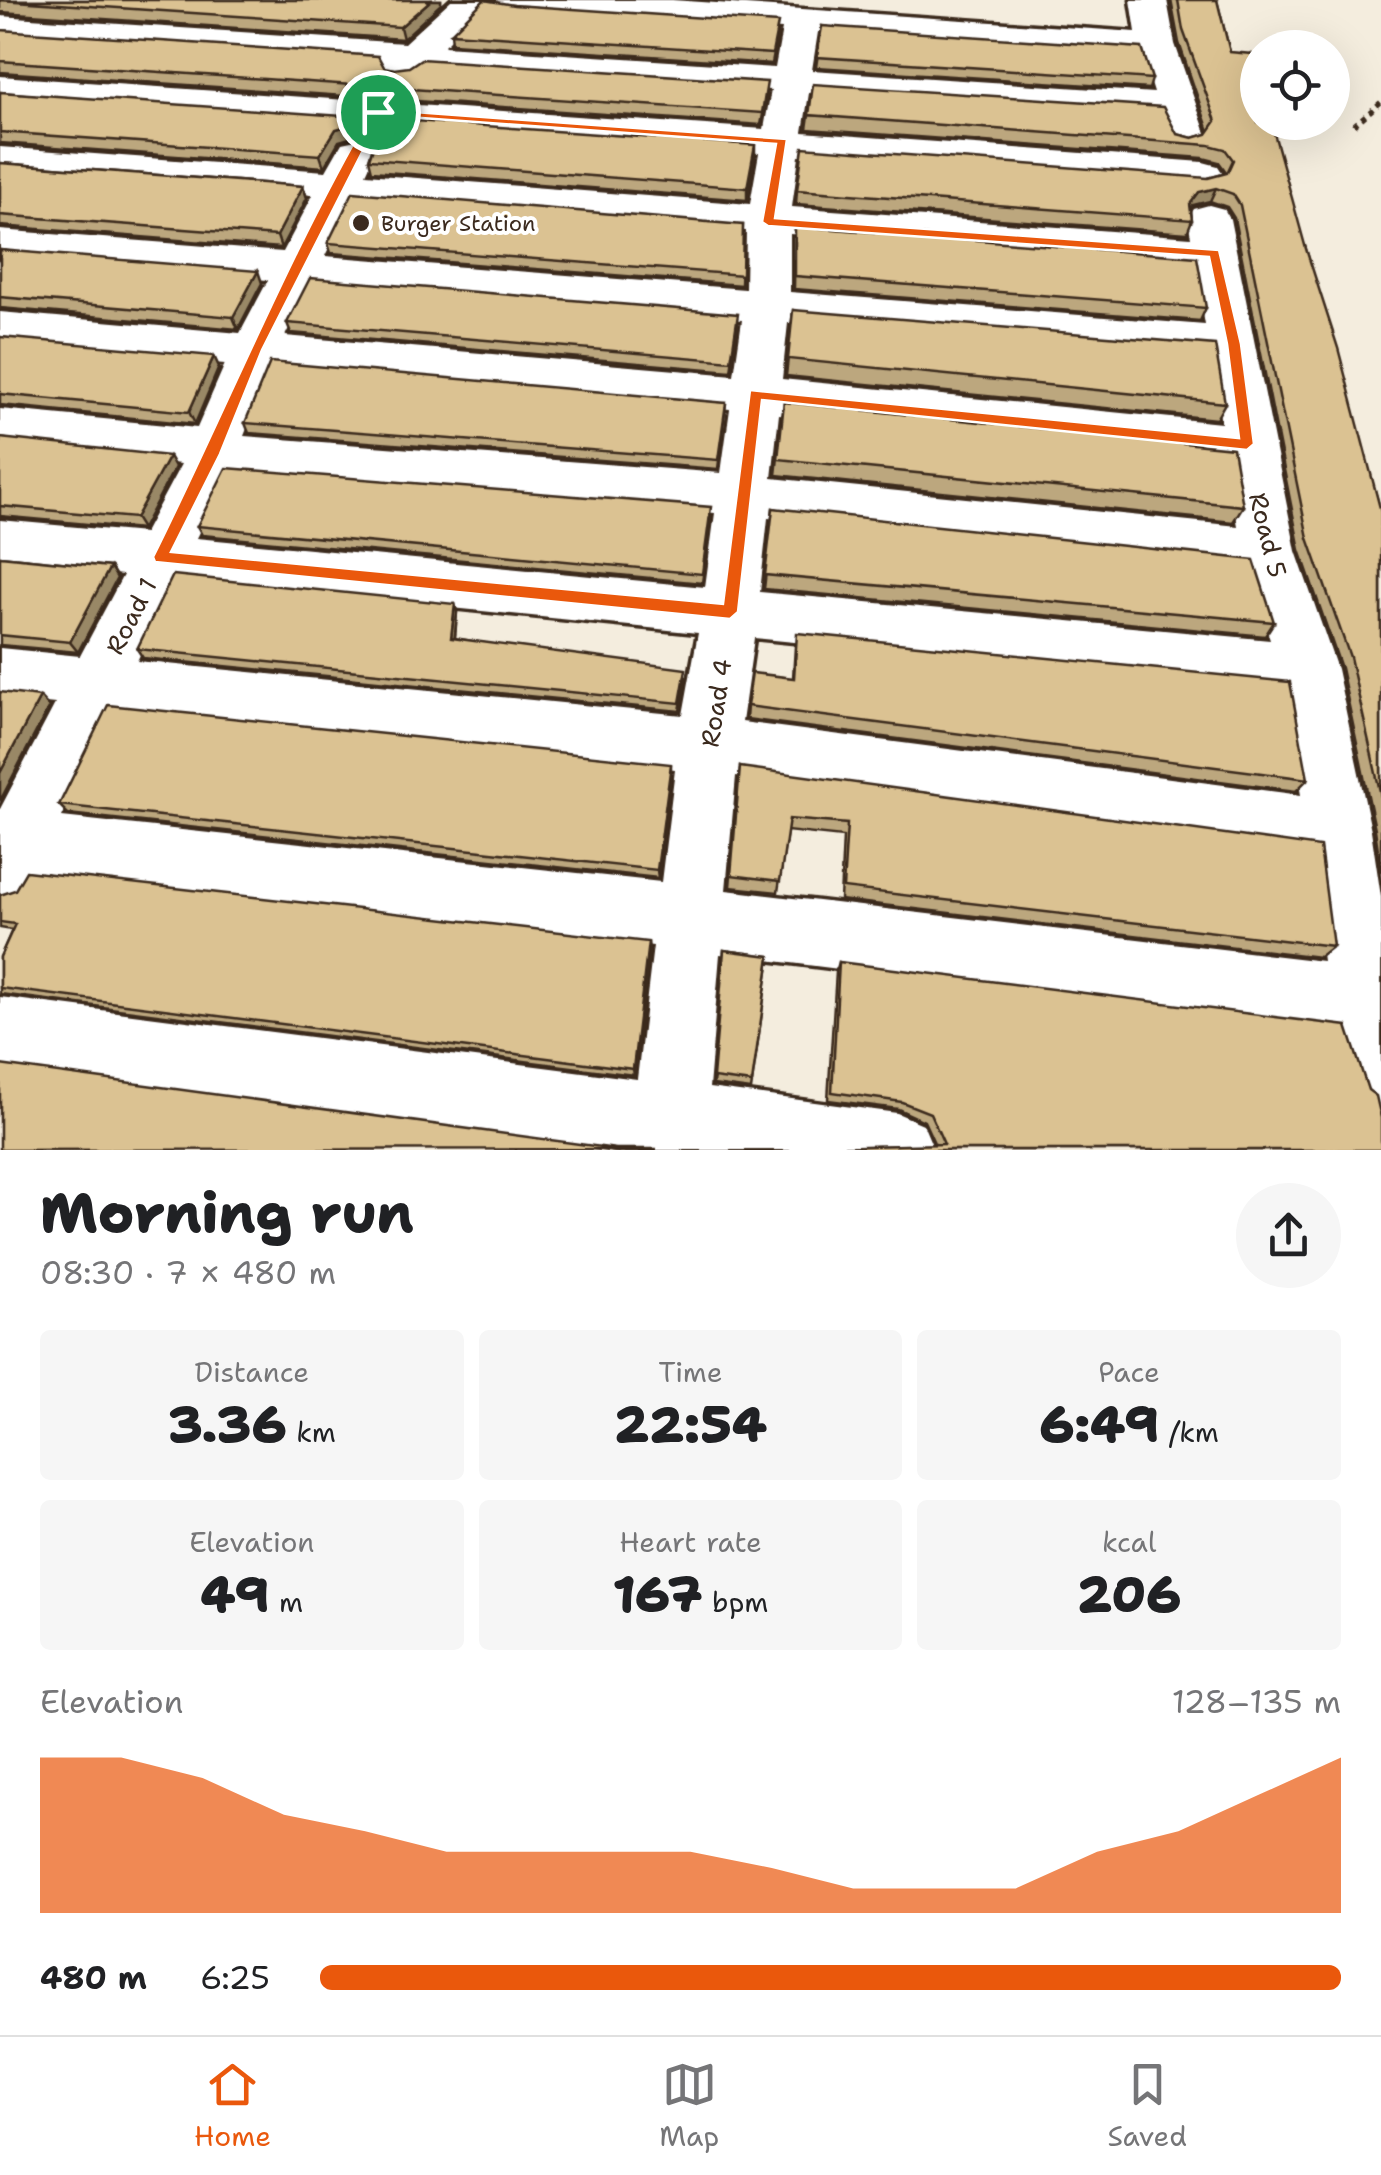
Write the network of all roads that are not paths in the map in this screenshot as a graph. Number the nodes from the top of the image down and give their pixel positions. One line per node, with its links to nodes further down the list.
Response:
1 (36, 0): 6 (street)
2 (472, 0): 7 (street, Road 1)
3 (515, 0): 4 (street)
4 (802, 18): 5 (street); 8 (street, Road 4)
5 (1153, 22): 10 (street, Road 5)
6 (3, 31): 7 (street)
7 (417, 53): 8 (street); 11 (street, Road 1)
8 (792, 79): 10 (street); 12 (street, Road 4)
9 (0, 88): 11 (street)
10 (1174, 106): 14 (street, Road 5)
11 (378, 112): 12 (street); 15 (street, Road 1)
12 (783, 141): 14 (street); 16 (street, Road 4)
13 (0, 159): 15 (street)
14 (1202, 175): 18 (street, Road 5)
15 (340, 182): 16 (street); 19 (street, Road 1)
16 (768, 222): 18 (street); 20 (street, Road 4)
17 (0, 244): 19 (street)
18 (1215, 253): 22 (street, Road 5)
19 (296, 270): 20 (street); 23 (street, Road 1)
20 (767, 304): 22 (street); 24 (street, Road 4)
21 (0, 328): 23 (street)
22 (1234, 344): 26 (street, Road 5)
23 (255, 350): 24 (street); 27 (street, Road 1)
24 (755, 394): 26 (street); 28 (street, Road 4)
25 (0, 427): 27 (street)
26 (1247, 444): 30 (street, Road 5)
27 (212, 454): 28 (street); 31 (street, Road 1)
28 (744, 495): 30 (street); 32 (street, Road 4)
29 (0, 541): 31 (street)
30 (1269, 550): 33 (street, Road 5)
31 (161, 557): 32 (street); 35 (street, Road 1)
32 (730, 612): 33 (street); 36 (street, Road 4)
33 (1308, 669): 37 (street, Road 5)
34 (0, 674): 35 (street)
35 (97, 684): 36 (street); 38 (street, Road 1)
36 (708, 745): 37 (street); 39 (street, Road 4)
37 (1340, 830): 40 (street, Road 5)
38 (5, 854): 39 (street)
39 (690, 918): 40 (street); 43 (street, Road 4)
40 (1362, 1000): 42 (street, Road 5)
41 (0, 1032): 43 (street)
42 (1381, 1072)
43 (667, 1135): 44 (street)
44 (897, 1150)

